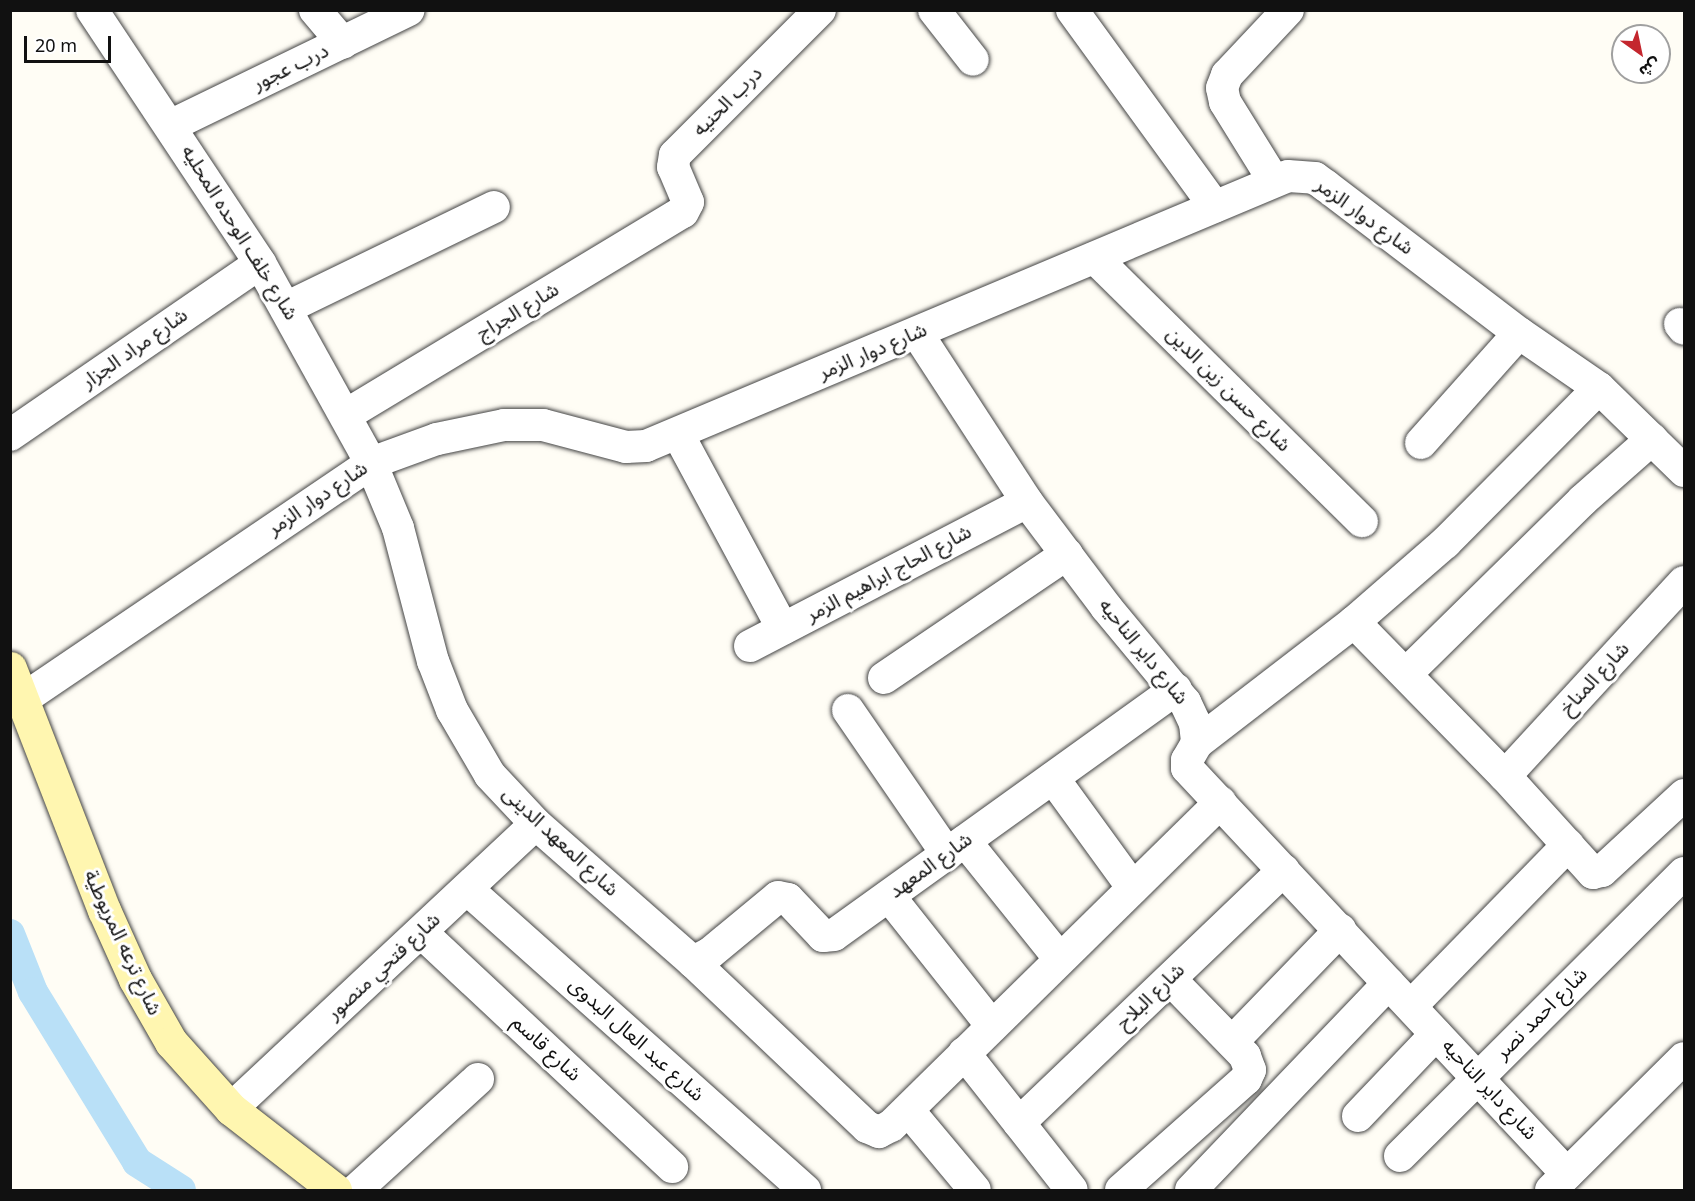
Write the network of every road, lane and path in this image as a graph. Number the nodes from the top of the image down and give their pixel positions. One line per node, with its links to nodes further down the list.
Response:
1 (92, 10): 10 (street, شارع خلف الوحده المحليه)
2 (315, 10): 8 (street)
3 (409, 10): 8 (street, درب عجور)
4 (820, 10): 12 (street, درب الحنيه)
5 (934, 10): 9 (street)
6 (1072, 10): 14 (street)
7 (1288, 10): 11 (street)
8 (343, 43): 10 (street, درب عجور)
9 (973, 60)
10 (172, 125): 16 (street, شارع خلف الوحده المحليه)
11 (1274, 181): 14 (street, شارع دوار الزمر); 19 (street, شارع دوار الزمر)
12 (688, 206): 21 (street, شارع الجراج)
13 (494, 207): 17 (street)
14 (1215, 207): 15 (street, شارع دوار الزمر)
15 (1095, 258): 18 (street, شارع دوار الزمر); 29 (street, شارع حسن زين الدين)
16 (260, 263): 17 (street, شارع خلف الوحده المحليه); 23 (street, شارع مراد الجزار)
17 (286, 308): 21 (street, شارع خلف الوحده المحليه)
18 (917, 333): 22 (street, شارع دوار الزمر); 28 (street, شارع داير الناحيه)
19 (1519, 333): 20 (street, شارع دوار الزمر); 25 (street)
20 (1599, 388): 24 (street, شارع دوار الزمر); 32 (street)
21 (346, 415): 26 (street, شارع خلف الوحده المحليه)
22 (678, 434): 26 (street, شارع دوار الزمر); 33 (street)
23 (10, 435)
24 (1652, 439): 27 (street, شارع دوار الزمر); 36 (street)
25 (1421, 442)
26 (371, 463): 39 (street, شارع دوار الزمر); 46 (street, شارع المعهد الدينى)
27 (1684, 471)
28 (1027, 502): 30 (street, شارع داير الناحيه); 33 (street, شارع الحاج ابراهيم الزمر)
29 (1362, 521)
30 (1066, 554): 37 (street); 38 (street, شارع داير الناحيه)
31 (1684, 582): 42 (street, شارع المناخ)
32 (1353, 622): 36 (street); 41 (street)
33 (783, 629): 34 (street, شارع الحاج ابراهيم الزمر)
34 (750, 646)
35 (10, 668): 39 (main road, شارع ترعه المريوطية)
36 (1406, 674): 42 (street)
37 (884, 678)
38 (1176, 689): 41 (street, شارع داير الناحيه); 43 (street, شارع المعهد)
39 (22, 699): 68 (main road, شارع ترعه المريوطية)
40 (848, 710): 48 (street)
41 (1197, 743): 45 (street, شارع داير الناحيه)
42 (1505, 776): 47 (street)
43 (1053, 778): 48 (street, شارع المعهد); 52 (street)
44 (1684, 795): 47 (street)
45 (1221, 802): 49 (street, شارع داير الناحيه); 52 (street)
46 (536, 824): 51 (street, شارع فتحي منصور); 57 (street, شارع المعهد الدينى)
47 (1568, 845): 60 (street)
48 (956, 848): 53 (street, شارع المعهد); 56 (street)
49 (1284, 870): 54 (street, شارع داير الناحيه); 58 (street, شارع البلاح)
50 (1684, 873): 66 (street, شارع احمد نصر)
51 (467, 888): 55 (street, شارع فتحي منصور); 77 (street, شارع عبد العال البدوى)
52 (1133, 888): 56 (street)
53 (889, 896): 57 (street, شارع المعهد); 61 (street)
54 (1340, 930): 59 (street, شارع داير الناحيه); 63 (street)
55 (421, 932): 68 (street, شارع فتحي منصور); 73 (street, شارع قاسم)
56 (1060, 959): 61 (street)
57 (693, 962): 69 (street, شارع المعهد الدينى)
58 (1170, 979): 63 (street); 71 (street, شارع البلاح)
59 (1389, 983): 60 (street, شارع داير الناحيه); 81 (street)
60 (1411, 1006): 62 (street, شارع داير الناحيه)
61 (992, 1026): 64 (street)
62 (1436, 1034): 66 (street, شارع داير الناحيه); 70 (street)
63 (1232, 1042): 80 (street)
64 (964, 1053): 69 (street); 71 (street)
65 (1684, 1058): 74 (street)
66 (1478, 1078): 72 (street, شارع احمد نصر); 74 (street, شارع داير الناحيه)
67 (478, 1079): 76 (street)
68 (231, 1109): 75 (main road, شارع ترعه المريوطية)
69 (908, 1110): 78 (street)
70 (1358, 1116)
71 (1019, 1123): 79 (street)
72 (1400, 1156)
73 (672, 1167)
74 (1559, 1183)
75 (335, 1191)
76 (356, 1191)
77 (806, 1191)
78 (975, 1191)
79 (1072, 1191)
80 (1121, 1191)
81 (1191, 1191)

